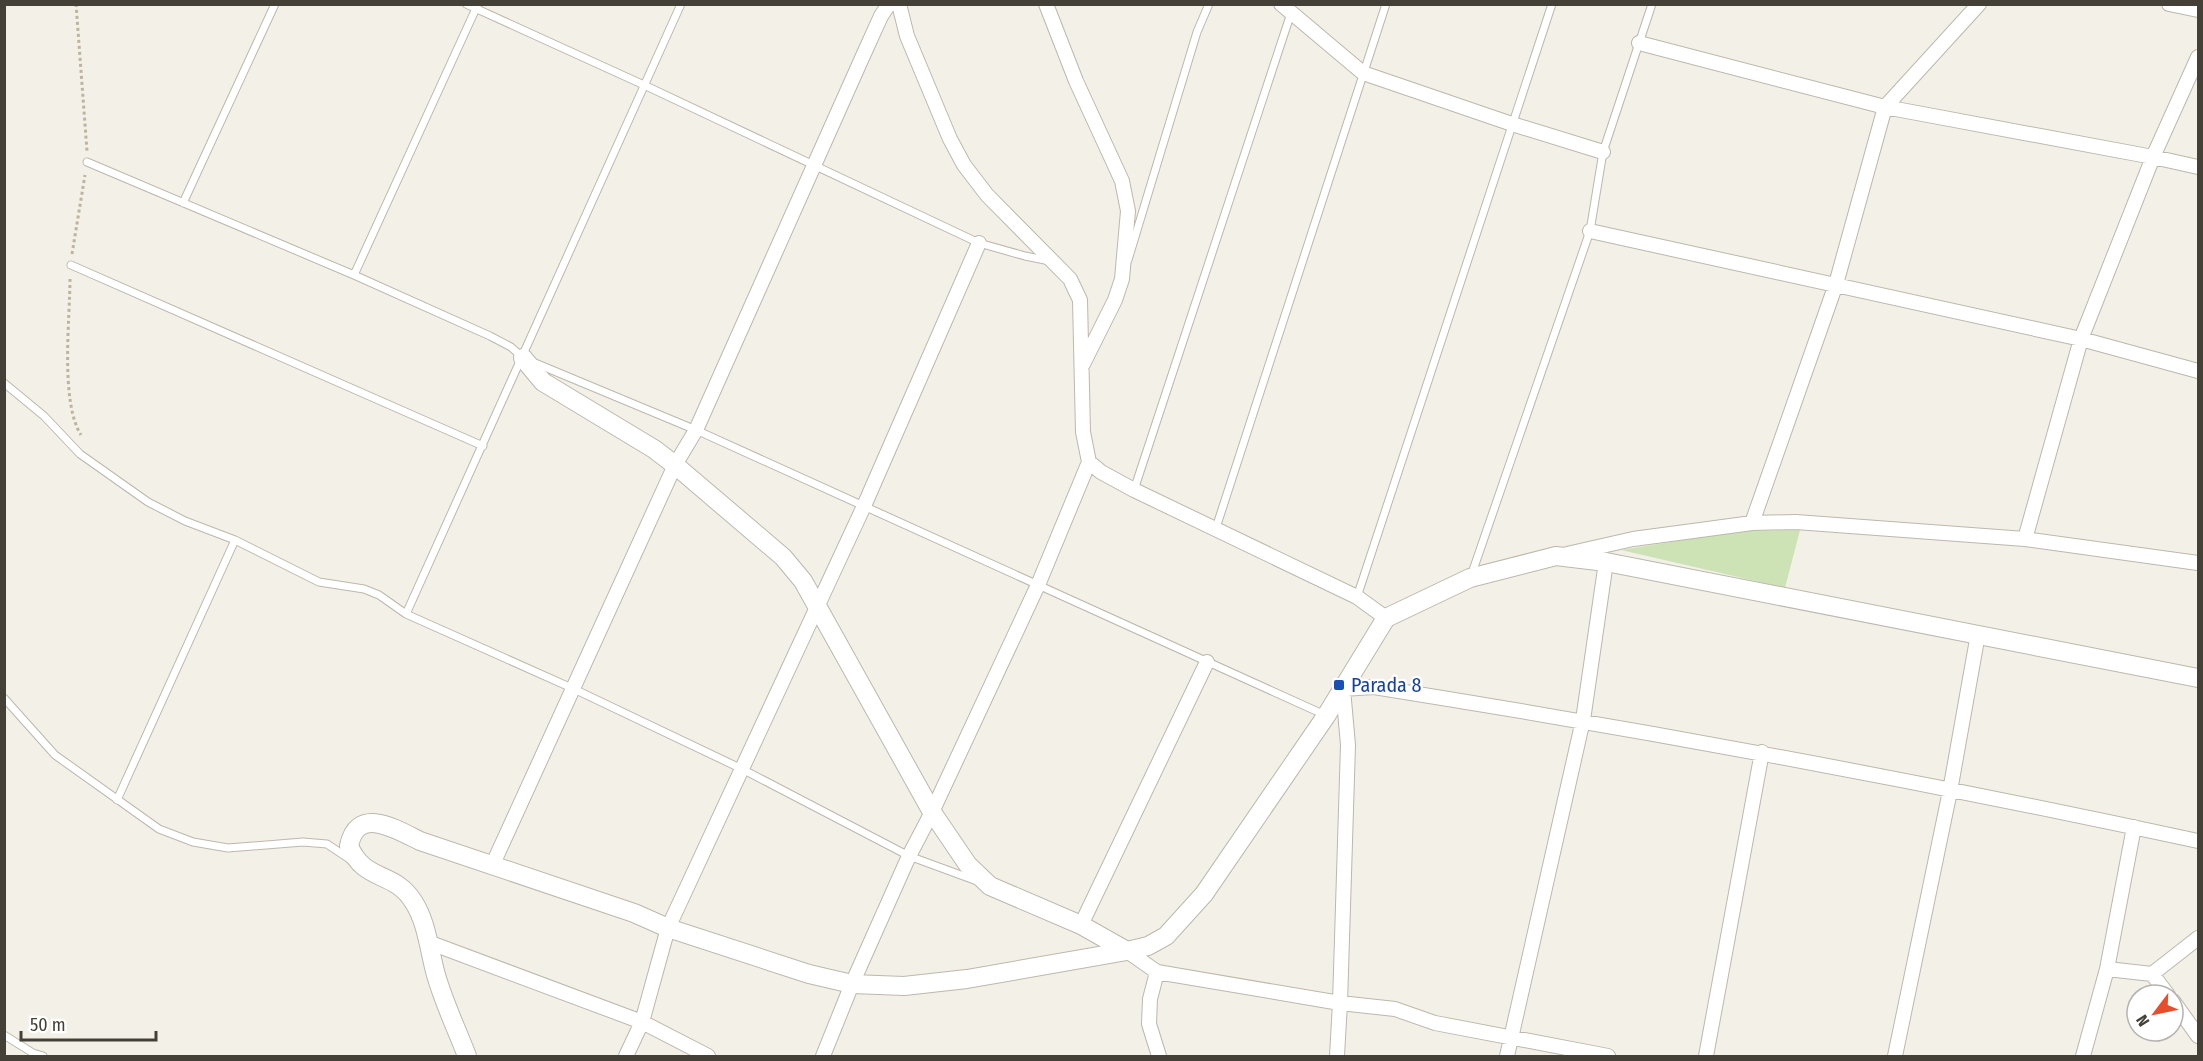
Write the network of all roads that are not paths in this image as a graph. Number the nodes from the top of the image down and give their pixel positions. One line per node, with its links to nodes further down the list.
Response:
1 (275, 4): 27 (lane)
2 (466, 4): 13 (lane)
3 (681, 4): 19 (lane)
4 (889, 4): 25 (street)
5 (899, 4): 30 (street)
6 (1046, 4): 33 (street)
7 (1209, 4): 33 (lane)
8 (1386, 4): 18 (lane)
9 (1552, 4): 21 (lane)
10 (1652, 4): 16 (lane)
11 (1979, 4): 20 (street)
12 (2169, 4): 15 (street)
13 (477, 7): 19 (lane); 32 (lane)
14 (1286, 8): 18 (street); 44 (lane)
15 (2199, 10)
16 (1639, 43): 20 (street); 22 (lane)
17 (2199, 57): 23 (street)
18 (1363, 73): 21 (street); 47 (lane)
19 (644, 85): 25 (lane); 36 (lane)
20 (1885, 107): 23 (street); 34 (street)
21 (1512, 124): 22 (street); 55 (lane)
22 (1603, 152): 28 (lane)
23 (2153, 157): 26 (street); 35 (street)
24 (87, 162): 27 (lane)
25 (815, 164): 29 (lane); 40 (street)
26 (2199, 167)
27 (183, 203): 32 (lane)
28 (1590, 231): 34 (street); 53 (lane)
29 (979, 243): 30 (lane); 45 (street)
30 (1055, 262): 37 (street)
31 (71, 265): 41 (lane)
32 (354, 275): 36 (lane)
33 (1122, 279): 37 (street)
34 (1836, 284): 35 (street); 46 (street)
35 (2081, 339): 38 (street); 48 (street)
36 (523, 358): 40 (lane); 41 (lane); 43 (street)
37 (1082, 365): 42 (street)
38 (2199, 371)
39 (4, 382): 49 (lane)
40 (696, 430): 43 (street); 45 (lane)
41 (483, 446): 57 (lane)
42 (1089, 462): 44 (street); 54 (street)
43 (675, 465): 56 (street); 62 (street)
44 (1134, 490): 47 (street)
45 (864, 506): 54 (lane); 56 (street)
46 (1752, 523): 48 (street); 50 (street)
47 (1215, 531): 55 (street)
48 (2025, 539): 52 (street)
49 (235, 540): 57 (lane); 70 (lane)
50 (1556, 556): 51 (street); 53 (street)
51 (1606, 562): 59 (street); 66 (street)
52 (2199, 563)
53 (1470, 578): 58 (street)
54 (1038, 585): 60 (lane); 71 (street)
55 (1357, 597): 58 (street)
56 (817, 604): 68 (street); 71 (street)
57 (406, 614): 62 (lane)
58 (1386, 618): 63 (street)
59 (1978, 634): 61 (street); 69 (street)
60 (1207, 662): 65 (lane); 78 (street)
61 (2199, 678)
62 (574, 689): 68 (lane); 75 (street)
63 (1343, 689): 65 (street); 66 (street); 88 (street)
64 (4, 698): 70 (lane)
65 (1326, 716): 82 (street)
66 (1583, 720): 67 (street); 93 (street)
67 (1762, 752): 69 (street); 103 (street)
68 (742, 769): 74 (lane); 79 (street)
69 (1950, 791): 72 (street); 104 (street)
70 (117, 800): 76 (lane)
71 (932, 812): 74 (street); 77 (street)
72 (2134, 827): 73 (street); 83 (street)
73 (2199, 841)
74 (909, 856): 77 (lane); 87 (street)
75 (492, 866): 76 (street); 79 (street)
76 (361, 867): 81 (street)
77 (990, 886): 78 (street)
78 (1081, 925): 82 (street)
79 (668, 928): 87 (street); 90 (street)
80 (2199, 938): 85 (street)
81 (428, 942): 90 (street); 95 (street)
82 (1127, 951): 84 (street); 87 (street)
83 (2107, 969): 85 (street); 105 (street)
84 (1157, 972): 88 (street); 99 (street)
85 (2152, 974): 86 (street)
86 (2159, 983)
87 (852, 984): 98 (street)
88 (1340, 1003): 93 (street); 100 (street)
89 (2185, 1017): 92 (street)
90 (642, 1022): 96 (street); 97 (street)
91 (4, 1035): 94 (lane)
92 (2199, 1035)
93 (1510, 1036): 101 (street); 102 (street)
94 (43, 1056)
95 (467, 1056)
96 (627, 1056)
97 (708, 1056)
98 (824, 1056)
99 (1159, 1056)
100 (1337, 1056)
101 (1507, 1056)
102 (1608, 1056)
103 (1706, 1056)
104 (1895, 1056)
105 (2083, 1056)

